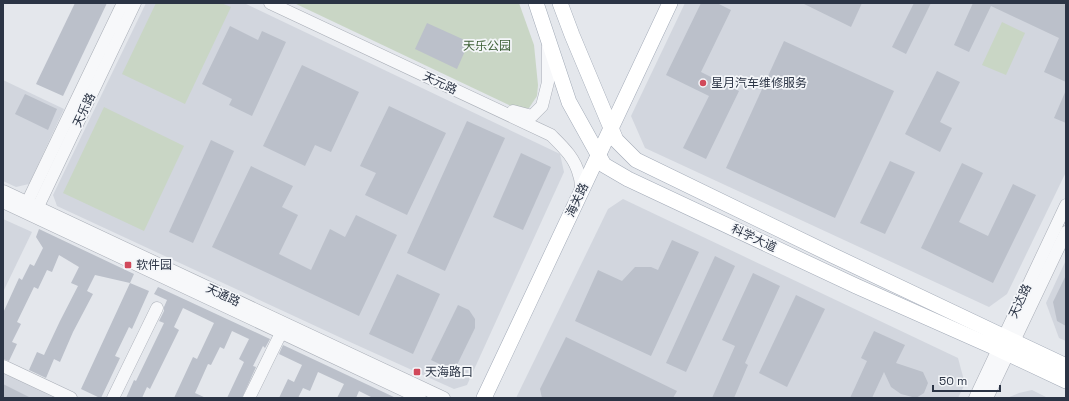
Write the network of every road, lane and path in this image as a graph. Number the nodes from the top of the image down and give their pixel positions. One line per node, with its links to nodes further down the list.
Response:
1 (123, 3): 16 (street, 天乐路)
2 (135, 3): 16 (street, 天乐路)
3 (270, 3): 13 (street, 天元路)
4 (285, 3): 9 (street, 天元路)
5 (536, 3): 9 (main road)
6 (560, 3): 10 (main road, 科学大道)
7 (670, 3): 10 (main road, 海关路)
8 (680, 3): 10 (main road, 海关路)
9 (548, 40): 11 (main road)
10 (613, 134): 11 (main road, 海关路); 21 (main road, 科学大道)
11 (601, 160): 13 (main road, 海关路); 21 (main road, 科学大道); 31 (main road, 海关路)
12 (3, 191): 16 (street, 天通路)
13 (581, 191): 30 (main road, 海关路)
14 (3, 202): 16 (street, 天通路)
15 (1066, 205): 21 (street, 天达路)
16 (31, 209): 20 (street, 天通路); 29 (street, 天通路)
17 (1066, 232): 18 (street, 天达路)
18 (1062, 253): 21 (street, 天达路)
19 (157, 308): 26 (street)
20 (281, 333): 27 (street); 28 (street, 天通路)
21 (1006, 345): 23 (main road, 科学大道); 24 (main road, 科学大道); 32 (street, 天达路); 33 (street, 天达路)
22 (3, 366): 25 (street)
23 (1066, 366)
24 (1066, 381)
25 (71, 398)
26 (113, 398)
27 (249, 398)
28 (420, 398)
29 (444, 398)
30 (484, 398)
31 (495, 398)
32 (975, 398)
33 (987, 398)

